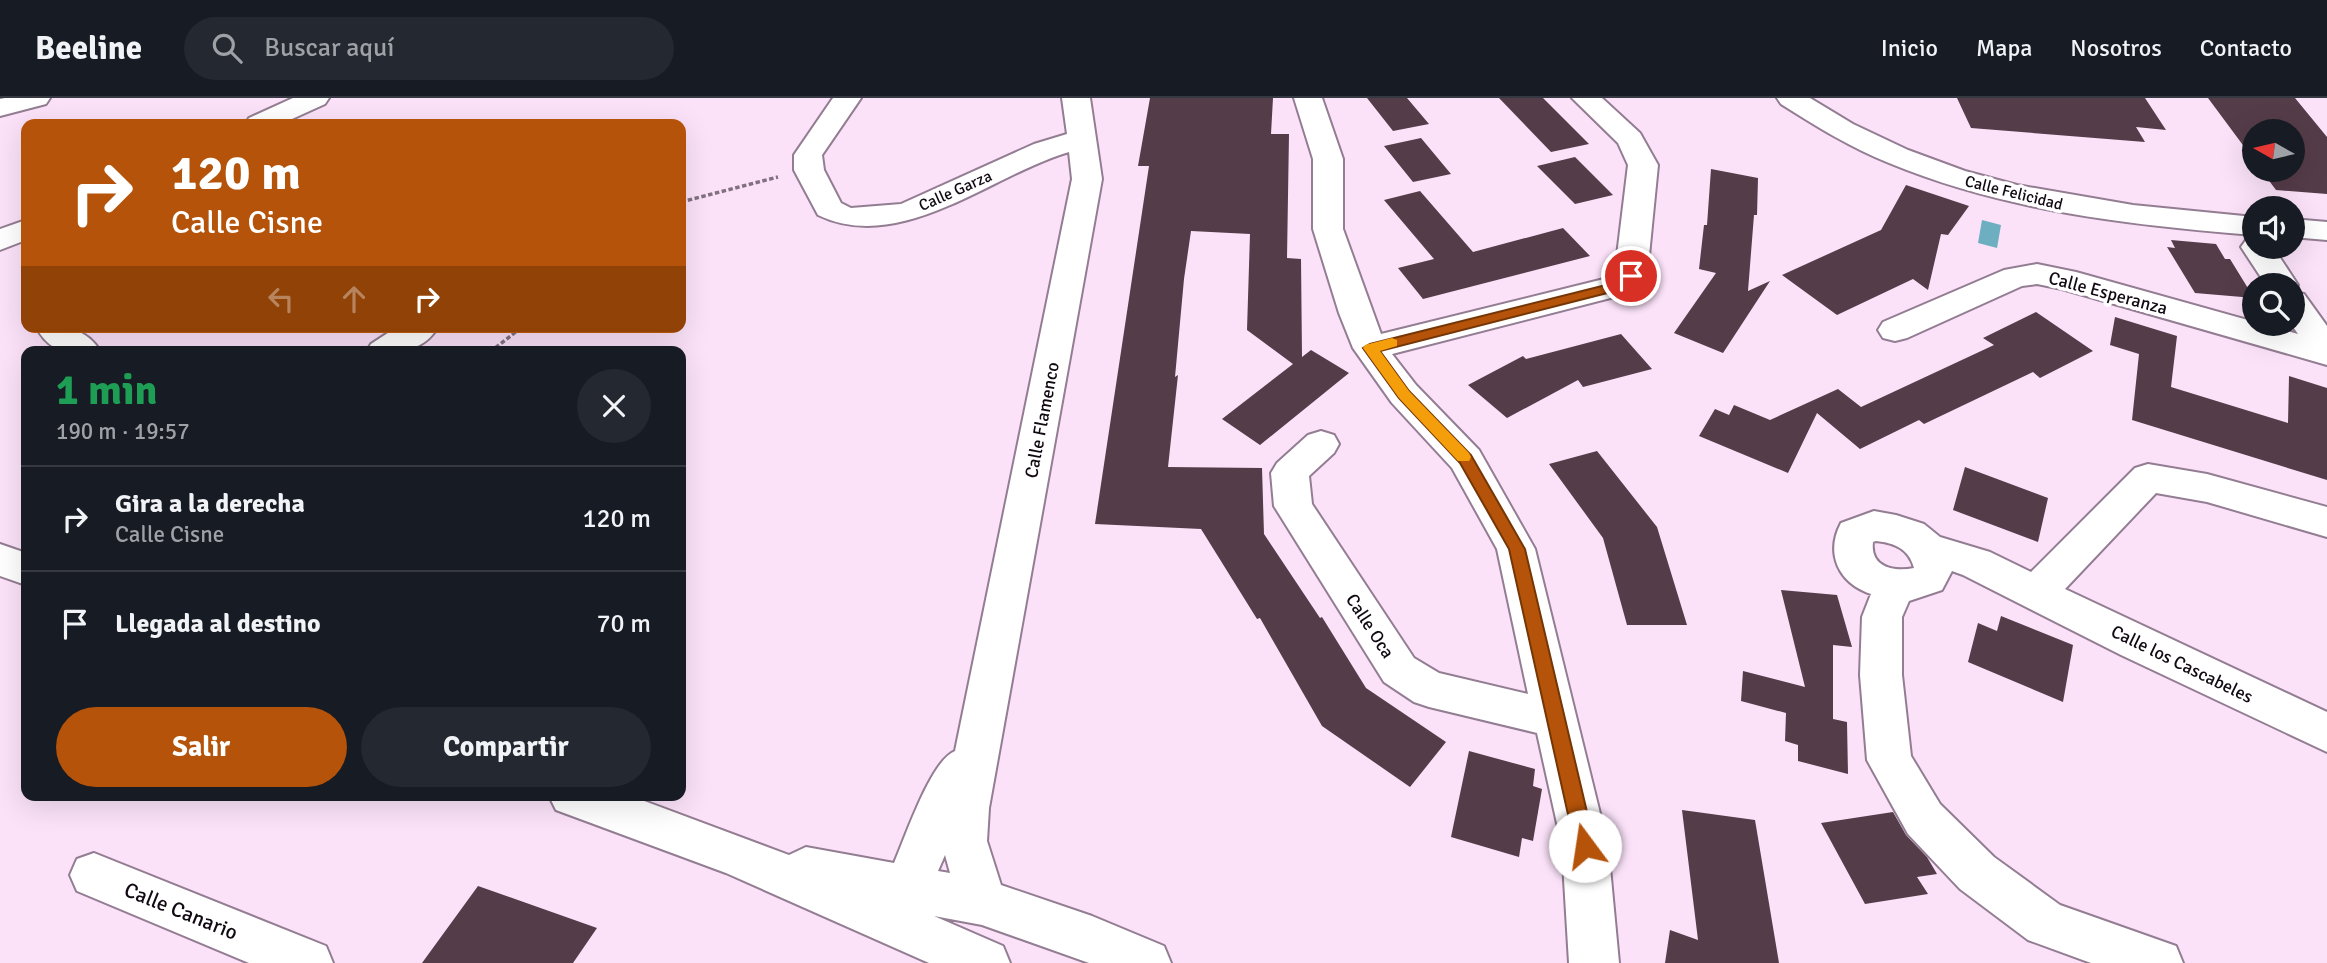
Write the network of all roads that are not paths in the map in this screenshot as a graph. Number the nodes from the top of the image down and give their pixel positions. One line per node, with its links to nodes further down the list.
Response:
1 (36, 98): 8 (street)
2 (315, 98): 9 (street)
3 (847, 98): 10 (street, Calle Garza)
4 (1076, 98): 10 (street, Calle Flamenco)
5 (1308, 98): 22 (street)
6 (1586, 98): 22 (street)
7 (1791, 98): 14 (street, Calle Felicidad)
8 (0, 108)
9 (270, 119)
10 (1080, 139): 33 (street, Calle Flamenco)
11 (2305, 229): 13 (street)
12 (21, 231): 15 (street)
13 (2327, 231)
14 (2242, 233)
15 (0, 240)
16 (2305, 321): 23 (street)
17 (1895, 330): 23 (street, Calle Esperanza)
18 (57, 333): 20 (street)
19 (413, 333): 21 (street)
20 (76, 346)
21 (392, 346)
22 (1370, 348): 31 (street)
23 (2327, 352)
24 (1321, 444): 31 (street, Calle Oca)
25 (2327, 522): 30 (street)
26 (1926, 548): 29 (street); 29 (street, Calle los Cascabeles); 30 (street, Calle los Cascabeles)
27 (0, 559): 28 (street)
28 (21, 568)
29 (1894, 586): 44 (street)
30 (2037, 592): 32 (street, Calle los Cascabeles)
31 (1555, 719): 43 (street)
32 (2327, 733)
33 (977, 741): 37 (street, Calle Flamenco); 38 (street, Calle Flamenco)
34 (586, 801): 35 (street)
35 (738, 856): 37 (street); 39 (street)
36 (94, 875): 40 (street, Calle Canario)
37 (908, 887): 38 (street); 39 (street)
38 (982, 902): 42 (street)
39 (922, 936): 41 (street)
40 (308, 963)
41 (985, 963)
42 (1146, 963)
43 (1594, 963)
44 (2158, 963)

